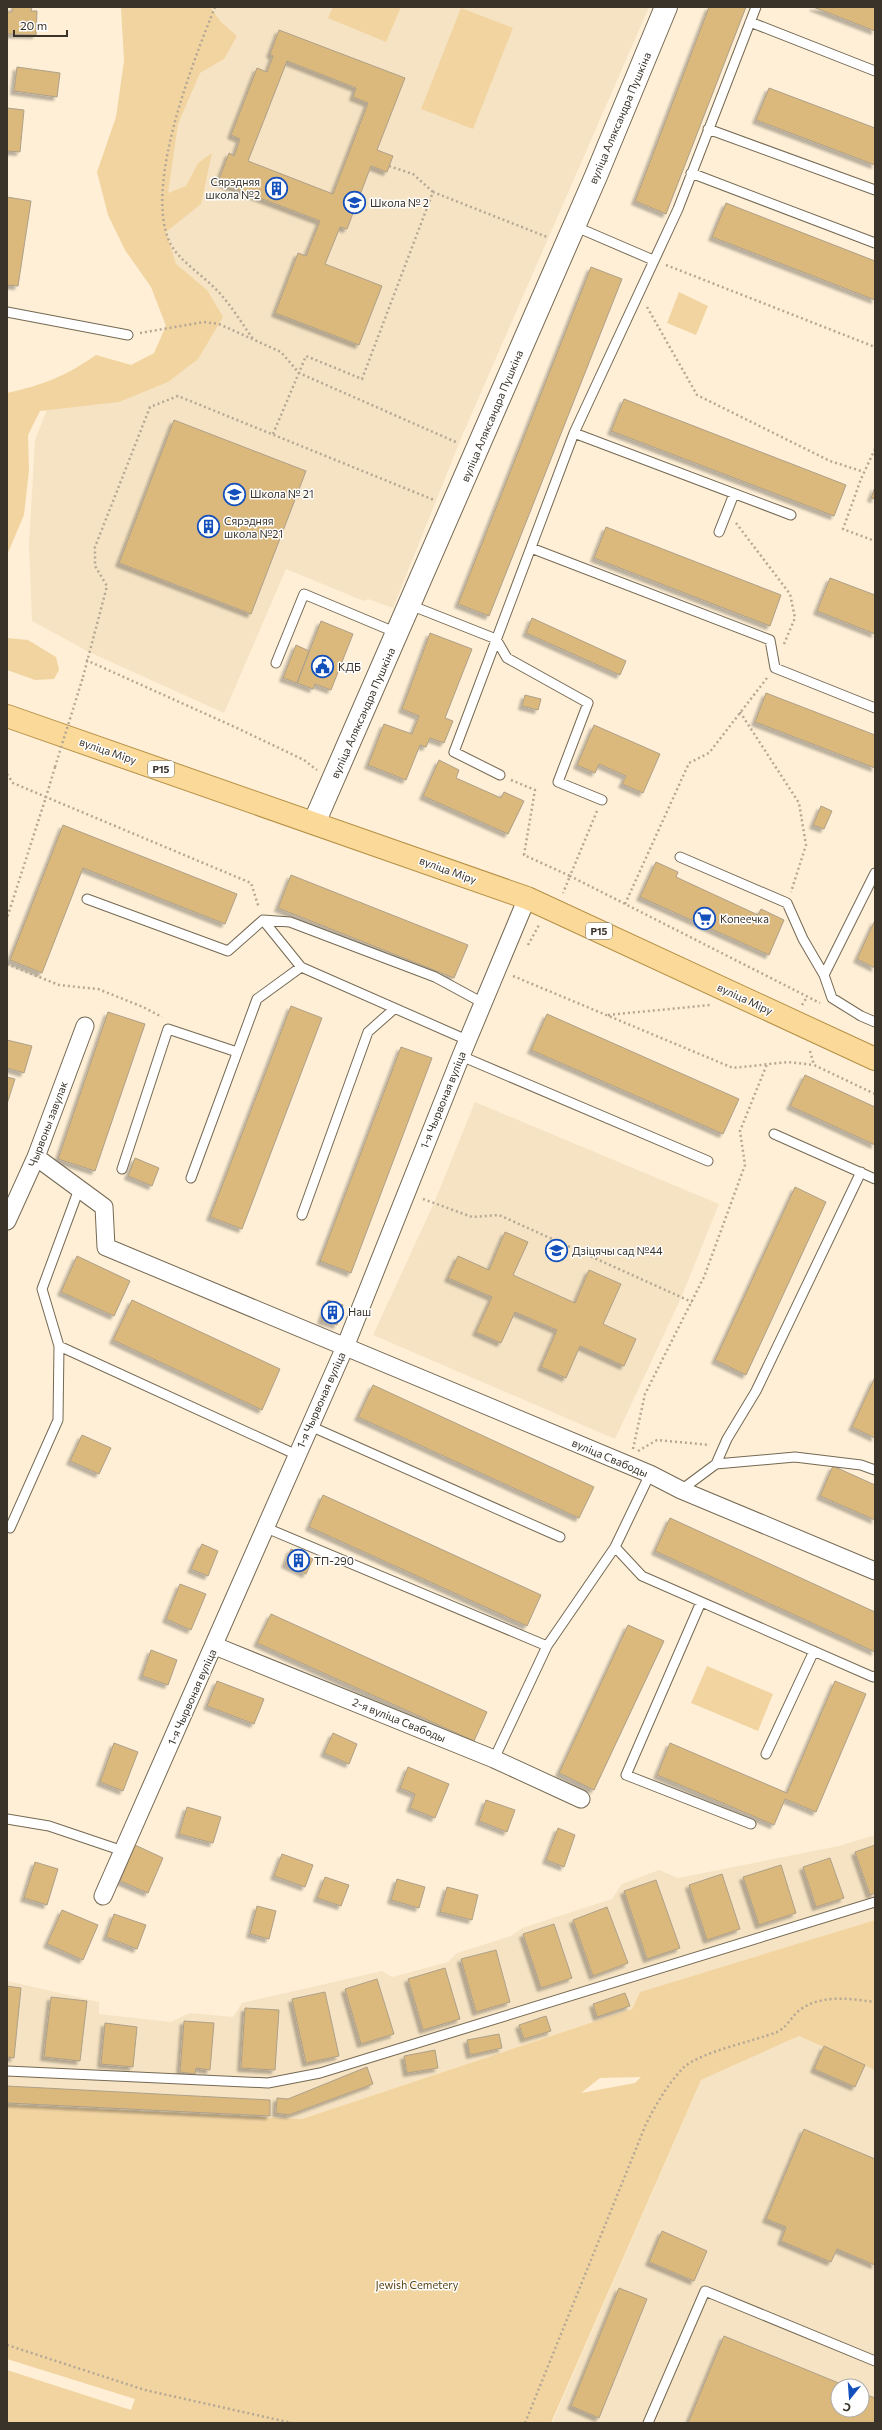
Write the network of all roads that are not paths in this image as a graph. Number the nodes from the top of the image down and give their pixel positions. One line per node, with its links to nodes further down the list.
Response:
1 (666, 7): 8 (street, вуліца Аляксандра Пушкіна)
2 (756, 7): 3 (lane)
3 (750, 22): 4 (lane); 5 (lane)
4 (875, 71)
5 (708, 129): 6 (lane); 7 (lane)
6 (691, 173): 9 (lane); 10 (lane)
7 (875, 190)
8 (574, 226): 10 (lane); 18 (street, вуліца Аляксандра Пушкіна)
9 (875, 243)
10 (653, 260): 13 (lane)
11 (7, 312): 12 (lane)
12 (128, 335)
13 (574, 433): 14 (lane); 17 (lane)
14 (734, 494): 15 (lane); 16 (lane)
15 (791, 515)
16 (719, 532)
17 (531, 548): 20 (lane); 22 (lane)
18 (410, 605): 19 (street, вуліца Аляксандра Пушкіна); 20 (lane)
19 (398, 634): 21 (lane); 26 (street, вуліца Аляксандра Пушкіна)
20 (496, 639): 24 (lane); 25 (lane)
21 (276, 663)
22 (875, 708)
23 (7, 716): 26 (main road, вуліца Міру / Р15)
24 (500, 775)
25 (602, 800)
26 (314, 823): 29 (main road, вуліца Міру / Р15)
27 (680, 857): 33 (lane)
28 (875, 873): 33 (lane)
29 (527, 898): 34 (street, 1-я Чырвоная вуліца); 41 (main road, вуліца Міру / Р15)
30 (87, 899): 31 (lane)
31 (263, 920): 32 (lane); 34 (lane)
32 (301, 967): 35 (lane); 39 (lane)
33 (824, 975): 36 (lane)
34 (483, 1003): 38 (street, 1-я Чырвоная вуліца)
35 (394, 1009): 38 (lane); 50 (lane)
36 (875, 1022)
37 (85, 1026): 43 (street, Чырвоны завулак)
38 (467, 1040): 40 (street, 1-я Чырвоная вуліца)
39 (238, 1052): 45 (lane); 47 (lane)
40 (461, 1056): 44 (lane); 53 (street, 1-я Чырвоная вуліца)
41 (875, 1059)
42 (774, 1134): 46 (lane)
43 (36, 1157): 49 (street); 51 (street, Чырвоны завулак)
44 (708, 1161)
45 (122, 1169)
46 (861, 1172): 48 (lane); 56 (lane)
47 (191, 1178)
48 (875, 1179)
49 (79, 1188): 52 (lane); 53 (street, вуліца Свабоды)
50 (302, 1215)
51 (7, 1221)
52 (59, 1346): 55 (lane); 60 (lane)
53 (345, 1347): 54 (street, 1-я Чырвоная вуліца); 58 (street, вуліца Свабоды)
54 (310, 1426): 55 (street, 1-я Чырвоная вуліца); 62 (lane)
55 (297, 1455): 61 (street, 1-я Чырвоная вуліца)
56 (716, 1464): 57 (lane); 59 (lane)
57 (875, 1470)
58 (650, 1474): 59 (street, вуліца Свабоды); 63 (lane)
59 (681, 1490): 64 (street, вуліца Свабоды)
60 (10, 1528)
61 (264, 1528): 66 (street, 1-я Чырвоная вуліца); 67 (lane)
62 (560, 1537)
63 (616, 1547): 65 (lane); 67 (lane)
64 (875, 1571)
65 (701, 1602): 68 (lane); 74 (lane)
66 (215, 1646): 71 (street, 2-я вуліца Свабоды); 75 (street, 1-я Чырвоная вуліца)
67 (546, 1646): 71 (lane)
68 (814, 1651): 69 (lane); 70 (lane)
69 (875, 1676)
70 (766, 1754)
71 (494, 1759): 72 (street, 2-я вуліца Свабоды)
72 (581, 1799)
73 (7, 1818): 75 (lane)
74 (751, 1824)
75 (123, 1851): 76 (street, 1-я Чырвоная вуліца)
76 (103, 1896)
77 (875, 1902): 78 (lane)
78 (7, 2071)
79 (875, 2361): 80 (lane)
80 (648, 2423)

